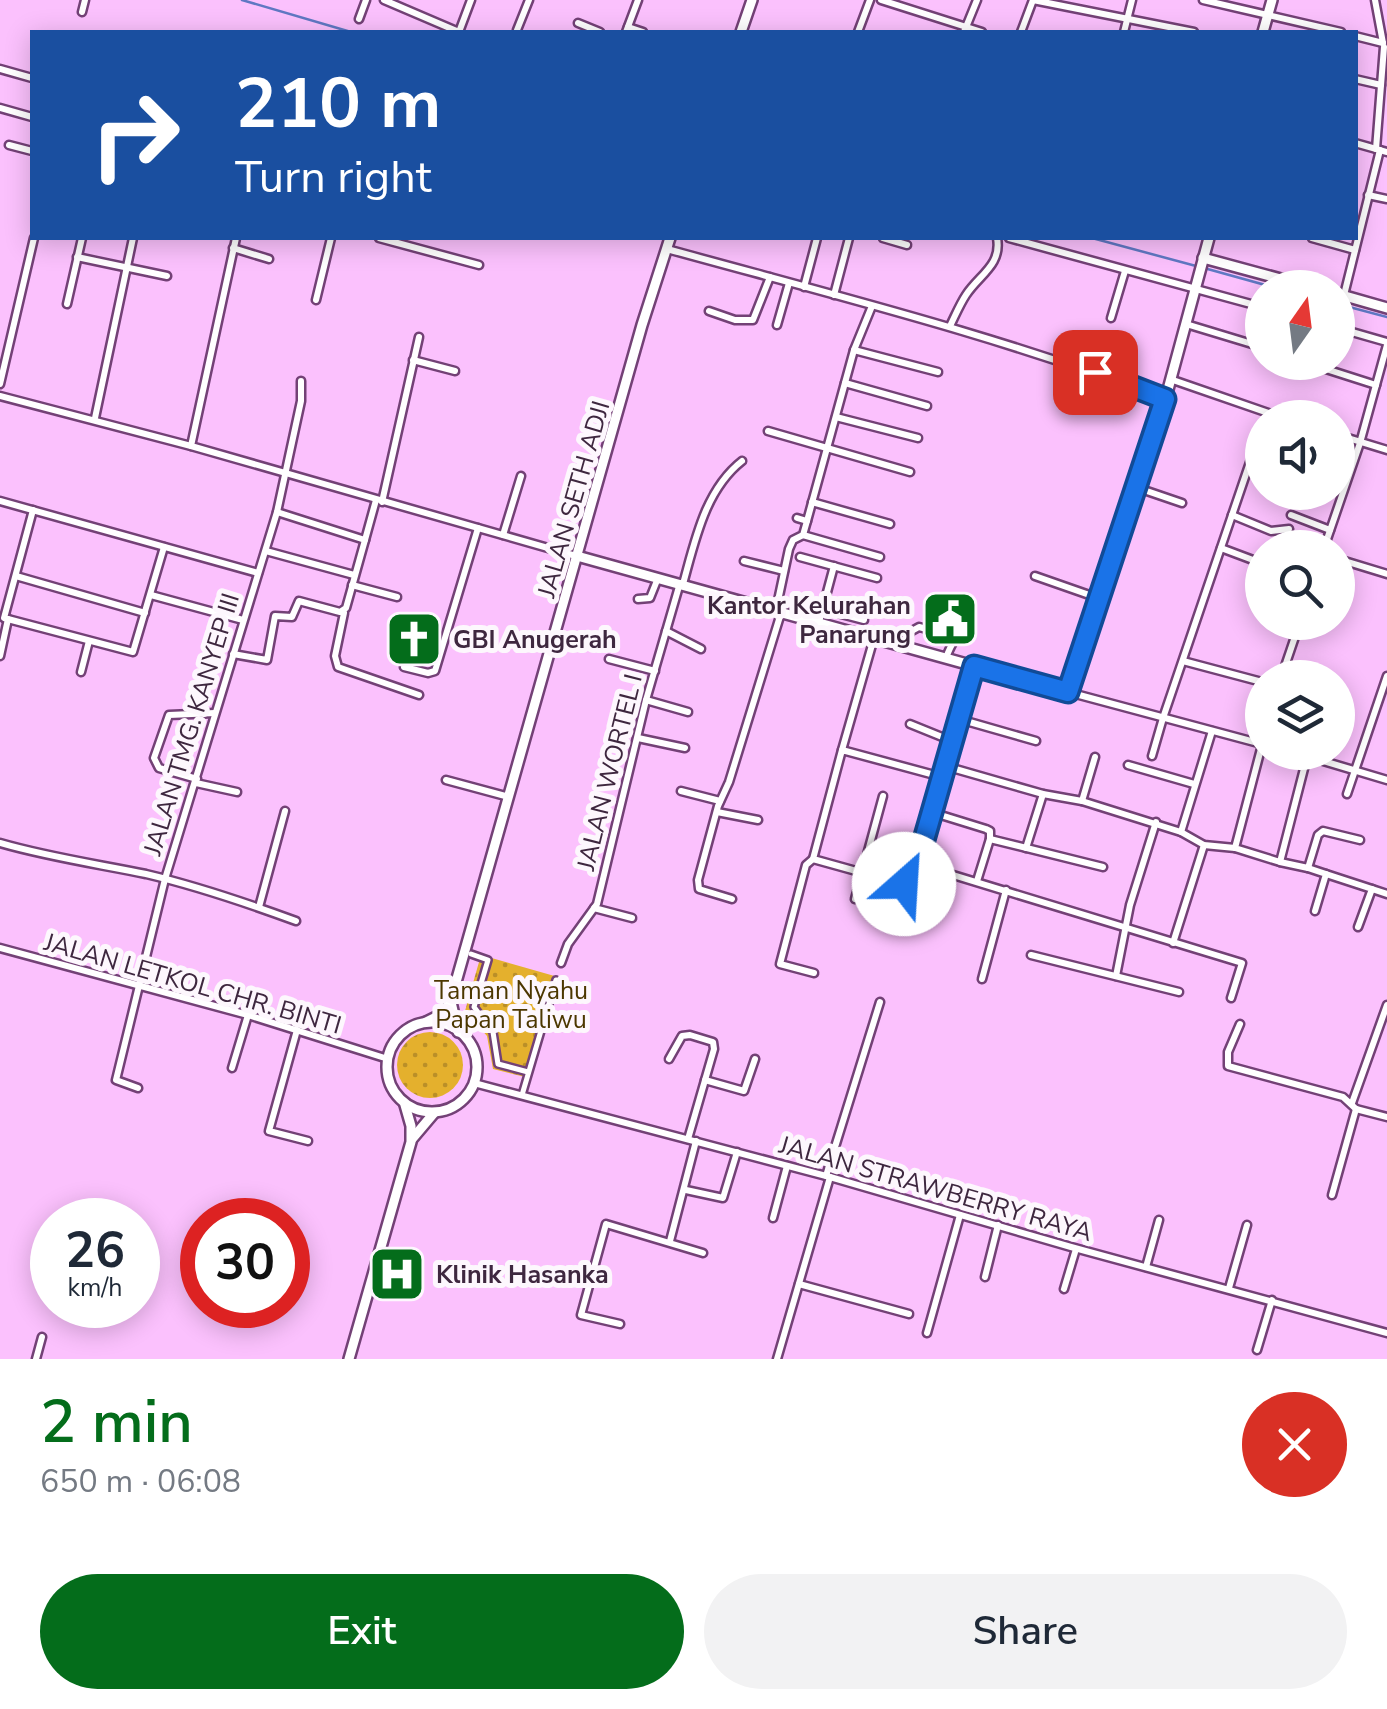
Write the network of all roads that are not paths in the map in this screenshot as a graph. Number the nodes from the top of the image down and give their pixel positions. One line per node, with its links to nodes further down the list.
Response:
1 (85, 0): 16 (street)
2 (366, 0): 19 (street)
3 (384, 0): 21 (street)
4 (471, 0): 22 (street)
5 (529, 0): 23 (street)
6 (638, 0): 25 (street)
7 (752, 0): 26 (street)
8 (870, 0): 27 (street)
9 (881, 0): 28 (street)
10 (977, 0): 28 (street)
11 (1033, 0): 18 (street); 29 (street)
12 (1132, 0): 18 (street)
13 (1202, 0): 17 (street)
14 (1272, 0): 17 (street)
15 (1376, 0): 35 (street)
16 (82, 12)
17 (1268, 15): 32 (street); 33 (street)
18 (1128, 18): 30 (street); 31 (street)
19 (359, 19)
20 (578, 23): 24 (street)
21 (453, 30)
22 (459, 30)
23 (517, 30)
24 (595, 30)
25 (627, 30)
26 (742, 30)
27 (859, 30)
28 (965, 30)
29 (1022, 30)
30 (1125, 30)
31 (1185, 30)
32 (1264, 30)
33 (1332, 30)
34 (1358, 37): 35 (street)
35 (1384, 45): 39 (street)
36 (0, 69): 37 (street)
37 (30, 77)
38 (1358, 81): 39 (street)
39 (1381, 85): 43 (street)
40 (0, 108): 41 (street)
41 (30, 116)
42 (9, 146): 44 (street)
43 (1381, 150): 45 (street)
44 (30, 151)
45 (1368, 195): 46 (street); 48 (street)
46 (1387, 199)
47 (1358, 207): 48 (street)
48 (1364, 209): 49 (street)
49 (1358, 234)
50 (34, 240): 106 (street)
51 (81, 240): 69 (street)
52 (133, 240): 73 (street)
53 (235, 240): 66 (street)
54 (331, 240): 84 (street)
55 (387, 240): 72 (street)
56 (669, 240): 67 (street, JALAN SETH ADJI)
57 (816, 240): 80 (street)
58 (849, 240): 82 (street)
59 (891, 240): 65 (street)
60 (997, 240): 93 (street)
61 (1016, 240): 75 (street)
62 (1208, 240): 71 (street)
63 (1319, 240): 68 (street)
64 (1356, 240): 68 (street)
65 (906, 244)
66 (233, 248): 70 (street); 118 (street)
67 (667, 249): 78 (street); 147 (street, JALAN SETH ADJI)
68 (1354, 250): 74 (street)
69 (77, 257): 73 (street); 86 (street)
70 (269, 258)
71 (1203, 260): 76 (street); 81 (street)
72 (479, 264)
73 (126, 269): 77 (street); 113 (street)
74 (1348, 270)
75 (1125, 271): 81 (street); 90 (street)
76 (1245, 271)
77 (167, 276)
78 (770, 277): 79 (street); 89 (street)
79 (789, 282): 80 (street); 91 (street)
80 (804, 287): 82 (street)
81 (1195, 289): 85 (street); 92 (street)
82 (834, 295): 87 (street)
83 (1355, 298): 88 (street)
84 (316, 300)
85 (1245, 303)
86 (67, 304)
87 (872, 306): 93 (street); 98 (street)
88 (1387, 308)
89 (709, 311)
90 (1111, 318)
91 (777, 324)
92 (1184, 324): 96 (street); 103 (street)
93 (950, 326): 109 (street)
94 (1355, 333): 97 (street)
95 (418, 337): 99 (street)
96 (1245, 342)
97 (1387, 343): 107 (street)
98 (854, 350): 101 (street); 105 (street)
99 (414, 360): 100 (street); 128 (street)
100 (455, 371)
101 (938, 372)
102 (1355, 378): 107 (street)
103 (1170, 379): 109 (street); 111 (street)
104 (301, 381): 123 (street, JALAN TMG. KANYEP III)
105 (846, 383): 110 (street); 112 (street)
106 (0, 384)
107 (1376, 385): 117 (street)
108 (0, 396): 113 (street)
109 (1165, 399): 126 (street)
110 (927, 406)
111 (1245, 407)
112 (836, 417): 115 (street); 119 (street)
113 (94, 418): 118 (street)
114 (768, 431): 119 (street)
115 (918, 438)
116 (1355, 441): 117 (street)
117 (1360, 443): 120 (street); 140 (street)
118 (191, 446): 123 (street)
119 (828, 449): 122 (street); 129 (street)
120 (1387, 450)
121 (742, 461): 162 (street, JALAN WORTEL I)
122 (910, 472)
123 (285, 475): 128 (street); 132 (street, JALAN TMG. KANYEP III)
124 (521, 476): 141 (street)
125 (1245, 477): 133 (street)
126 (1138, 488): 130 (street); 166 (street)
127 (0, 501): 131 (street)
128 (379, 501): 138 (street); 143 (street)
129 (812, 502): 136 (street); 137 (street)
130 (1182, 503)
131 (34, 510): 144 (street); 157 (street)
132 (277, 512): 143 (street); 146 (street, JALAN TMG. KANYEP III)
133 (1232, 515): 139 (street); 145 (street)
134 (1291, 515): 140 (street)
135 (797, 518): 136 (street)
136 (807, 521): 142 (street)
137 (890, 524)
138 (478, 528): 141 (street); 189 (street)
139 (1289, 529)
140 (1330, 530)
141 (504, 535): 147 (street)
142 (803, 535): 149 (street); 154 (street)
143 (365, 540): 158 (street)
144 (164, 547): 155 (street); 164 (street)
145 (1221, 548): 150 (street); 187 (street)
146 (266, 551): 155 (street, JALAN TMG. KANYEP III); 158 (street)
147 (577, 556): 160 (street); 227 (street, JALAN SETH ADJI)
148 (800, 557): 153 (street)
149 (880, 557)
150 (1245, 557)
151 (744, 561): 154 (street)
152 (1355, 564): 156 (street)
153 (834, 566): 161 (street); 168 (street)
154 (784, 571): 170 (street)
155 (258, 573): 174 (street, JALAN TMG. KANYEP III)
156 (1387, 574)
157 (16, 576): 171 (street); 173 (street)
158 (354, 576): 163 (street)
159 (1035, 576): 166 (street)
160 (658, 578): 162 (street); 167 (street)
161 (877, 578)
162 (681, 584): 170 (street); 177 (street, JALAN WORTEL I)
163 (352, 585): 165 (street); 172 (street)
164 (151, 595): 171 (street); 174 (street)
165 (397, 597)
166 (1098, 598): 194 (street)
167 (638, 599)
168 (822, 609): 175 (street); 176 (street)
169 (969, 610): 179 (street)
170 (779, 611): 176 (street); 228 (street)
171 (145, 613): 180 (street)
172 (344, 613): 183 (street); 195 (street)
173 (4, 618): 180 (street); 184 (street)
174 (244, 620): 183 (street, JALAN TMG. KANYEP III)
175 (864, 620)
176 (819, 622): 178 (street)
177 (666, 631): 182 (street); 191 (street, JALAN WORTEL I)
178 (874, 638): 181 (street); 208 (street)
179 (952, 639): 181 (street); 185 (street)
180 (88, 642): 190 (street)
181 (905, 646): 185 (street)
182 (701, 649)
183 (233, 654): 198 (street, JALAN TMG. KANYEP III)
184 (0, 656)
185 (946, 658): 188 (street)
186 (608, 659): 191 (street)
187 (1183, 661): 193 (street); 199 (street)
188 (974, 666): 194 (street); 200 (street)
189 (404, 667)
190 (81, 672)
191 (655, 672): 196 (street, JALAN WORTEL I)
192 (1387, 676): 216 (street)
193 (1245, 677)
194 (1068, 692): 199 (street)
195 (419, 695)
196 (646, 700): 197 (street); 203 (street, JALAN WORTEL I)
197 (688, 712)
198 (215, 713): 220 (street, JALAN TMG. KANYEP III); 220 (street)
199 (1162, 718): 202 (street); 209 (street)
200 (959, 719): 205 (street); 206 (street)
201 (910, 724): 205 (street)
202 (1212, 731): 204 (street); 221 (street)
203 (638, 738): 207 (street); 258 (street, JALAN WORTEL I)
204 (1245, 740)
205 (952, 741): 211 (street)
206 (1036, 741)
207 (685, 748)
208 (842, 750): 217 (street); 242 (street)
209 (1152, 756)
210 (1094, 757): 229 (street)
211 (945, 766): 217 (street); 224 (street)
212 (1128, 766): 221 (street)
213 (1254, 770): 241 (street)
214 (1304, 770): 243 (street)
215 (1352, 770): 216 (street)
216 (1356, 771): 219 (street); 225 (street)
217 (942, 777): 232 (street)
218 (446, 780): 227 (street)
219 (1387, 780)
220 (196, 781): 223 (street); 249 (street, JALAN TMG. KANYEP III)
221 (1194, 784): 235 (street)
222 (681, 791): 228 (street)
223 (237, 792)
224 (1042, 794): 229 (street); 240 (street)
225 (1347, 794)
226 (883, 796): 247 (street)
227 (509, 797): 277 (street, JALAN SETH ADJI)
228 (720, 801): 231 (street)
229 (1082, 801): 234 (street)
230 (285, 811): 257 (street)
231 (716, 812): 233 (street); 256 (street)
232 (931, 812): 236 (street); 244 (street)
233 (758, 820)
234 (1156, 822): 235 (street); 264 (street)
235 (1181, 832): 239 (street)
236 (990, 839): 240 (street); 250 (street)
237 (1360, 840): 246 (street)
238 (0, 843): 249 (street)
239 (1204, 844): 241 (street); 265 (street)
240 (1026, 848): 245 (street)
241 (1235, 848): 243 (street)
242 (813, 859): 247 (street); 270 (street)
243 (1280, 862): 246 (street)
244 (917, 864): 250 (street); 251 (street)
245 (1103, 867)
246 (1308, 868): 248 (street)
247 (861, 872): 251 (street); 255 (street)
248 (1326, 874): 252 (street); 259 (street)
249 (165, 880): 257 (street); 274 (street, JALAN TMG. KANYEP III)
250 (978, 881): 253 (street)
251 (904, 884): 262 (street)
252 (1372, 889): 254 (street); 263 (street)
253 (1006, 890): 264 (street); 272 (street)
254 (1387, 894)
255 (855, 899)
256 (732, 900)
257 (258, 907): 261 (street)
258 (594, 908): 260 (street); 269 (street, JALAN WORTEL I)
259 (1315, 912)
260 (632, 918)
261 (296, 921)
262 (892, 923)
263 (1358, 927)
264 (1126, 928): 265 (street); 271 (street)
265 (1173, 943): 276 (street)
266 (0, 948): 274 (street, JALAN LETKOL CHR. BINTI)
267 (471, 954): 289 (street)
268 (1031, 956): 271 (street)
269 (562, 962)
270 (814, 974)
271 (1116, 976): 275 (street)
272 (982, 979)
273 (556, 980): 289 (street)
274 (137, 986): 280 (street, JALAN LETKOL CHR. BINTI); 292 (street, JALAN TMG. KANYEP III)
275 (1180, 992)
276 (1230, 998)
277 (451, 1002): 281 (street); 284 (street)
278 (880, 1002): 303 (street)
279 (1387, 1005): 295 (street)
280 (248, 1015): 283 (street, JALAN LETKOL CHR. BINTI); 288 (street)
281 (424, 1024): 284 (street); 285 (street)
282 (1240, 1024): 295 (street)
283 (297, 1030): 285 (street, JALAN LETKOL CHR. BINTI); 299 (street)
284 (458, 1032): 291 (street)
285 (388, 1058): 294 (street)
286 (668, 1059): 290 (street)
287 (755, 1059): 290 (street)
288 (232, 1068)
289 (528, 1072): 293 (street)
290 (705, 1080): 298 (street)
291 (474, 1082): 293 (street, JALAN STRAWBERRY RAYA); 296 (street)
292 (138, 1088)
293 (522, 1095): 298 (street, JALAN STRAWBERRY RAYA)
294 (404, 1103): 296 (street); 300 (street)
295 (1354, 1106): 297 (street); 305 (street)
296 (436, 1112): 300 (street)
297 (1387, 1117)
298 (692, 1140): 301 (street, JALAN STRAWBERRY RAYA); 304 (street)
299 (308, 1141)
300 (411, 1142): 327 (street)
301 (738, 1152): 302 (street, JALAN STRAWBERRY RAYA); 304 (street)
302 (788, 1166): 303 (street, JALAN STRAWBERRY RAYA); 307 (street)
303 (828, 1176): 306 (street, JALAN STRAWBERRY RAYA); 316 (street)
304 (686, 1190): 311 (street)
305 (1332, 1195)
306 (960, 1215): 309 (street, JALAN STRAWBERRY RAYA); 322 (street)
307 (773, 1218)
308 (1159, 1220): 314 (street)
309 (998, 1225): 312 (street, JALAN STRAWBERRY RAYA); 315 (street)
310 (1247, 1225): 317 (street)
311 (670, 1242): 313 (street); 321 (street)
312 (1076, 1249): 314 (street, JALAN STRAWBERRY RAYA); 318 (street)
313 (703, 1253)
314 (1146, 1267): 317 (street, JALAN STRAWBERRY RAYA)
315 (985, 1276)
316 (799, 1284): 320 (street); 328 (street)
317 (1229, 1288): 319 (street, JALAN STRAWBERRY RAYA)
318 (1064, 1289)
319 (1272, 1300): 323 (street, JALAN STRAWBERRY RAYA); 325 (street)
320 (909, 1314)
321 (620, 1324)
322 (927, 1333)
323 (1387, 1333)
324 (42, 1337): 326 (street)
325 (1257, 1350)
326 (36, 1359)
327 (349, 1359)
328 (777, 1359)

